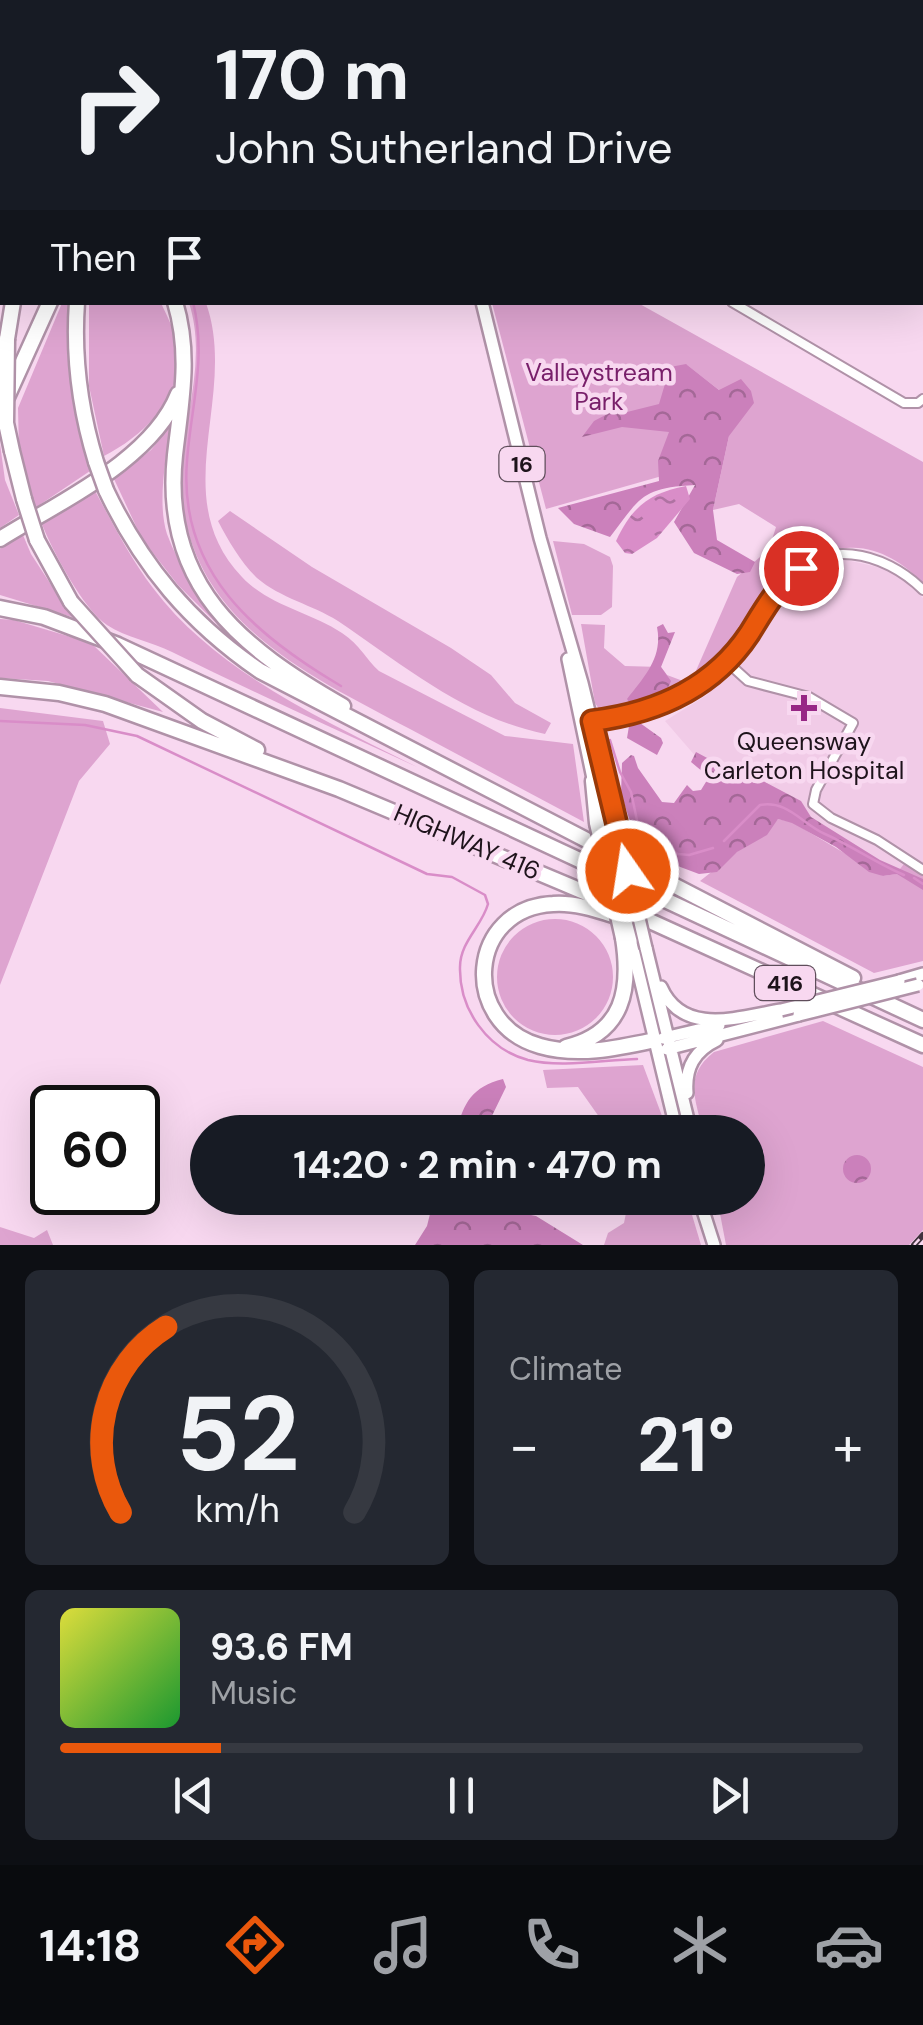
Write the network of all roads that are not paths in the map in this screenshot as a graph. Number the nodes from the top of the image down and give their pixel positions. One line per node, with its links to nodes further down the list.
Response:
1 (13, 305): 17 (highway, bridge)
2 (49, 305): 9 (highway)
3 (77, 305): 18 (highway, bridge)
4 (176, 305): 7 (highway)
5 (483, 305): 15 (main road, 16)
6 (737, 305): 8 (street)
7 (185, 366): 10 (highway); 18 (highway)
8 (923, 399)
9 (0, 411)
10 (0, 538)
11 (923, 590): 13 (street)
12 (0, 608): 25 (highway)
13 (727, 662): 15 (street); 19 (street)
14 (0, 687): 17 (highway)
15 (586, 721): 16 (main road, 16); 22 (main road, 16, bridge)
16 (593, 781): 21 (highway, bridge)
17 (339, 789): 20 (highway, HIGHWAY 416 / 416)
18 (491, 790): 25 (highway)
19 (923, 870)
20 (668, 931): 28 (highway, HIGHWAY 416 / 416); 29 (highway)
21 (627, 939): 27 (main road); 29 (highway)
22 (648, 953): 24 (main road); 27 (main road, 16)
23 (921, 981): 24 (main road, bridge); 26 (main road, bridge)
24 (781, 1010): 27 (main road)
25 (923, 1017)
26 (740, 1030): 27 (main road); 32 (main road)
27 (663, 1044): 29 (highway); 30 (main road); 31 (main road)
28 (923, 1045)
29 (551, 1048)
30 (674, 1115)
31 (686, 1115)
32 (689, 1115)
33 (706, 1215): 34 (main road)
34 (714, 1245)

